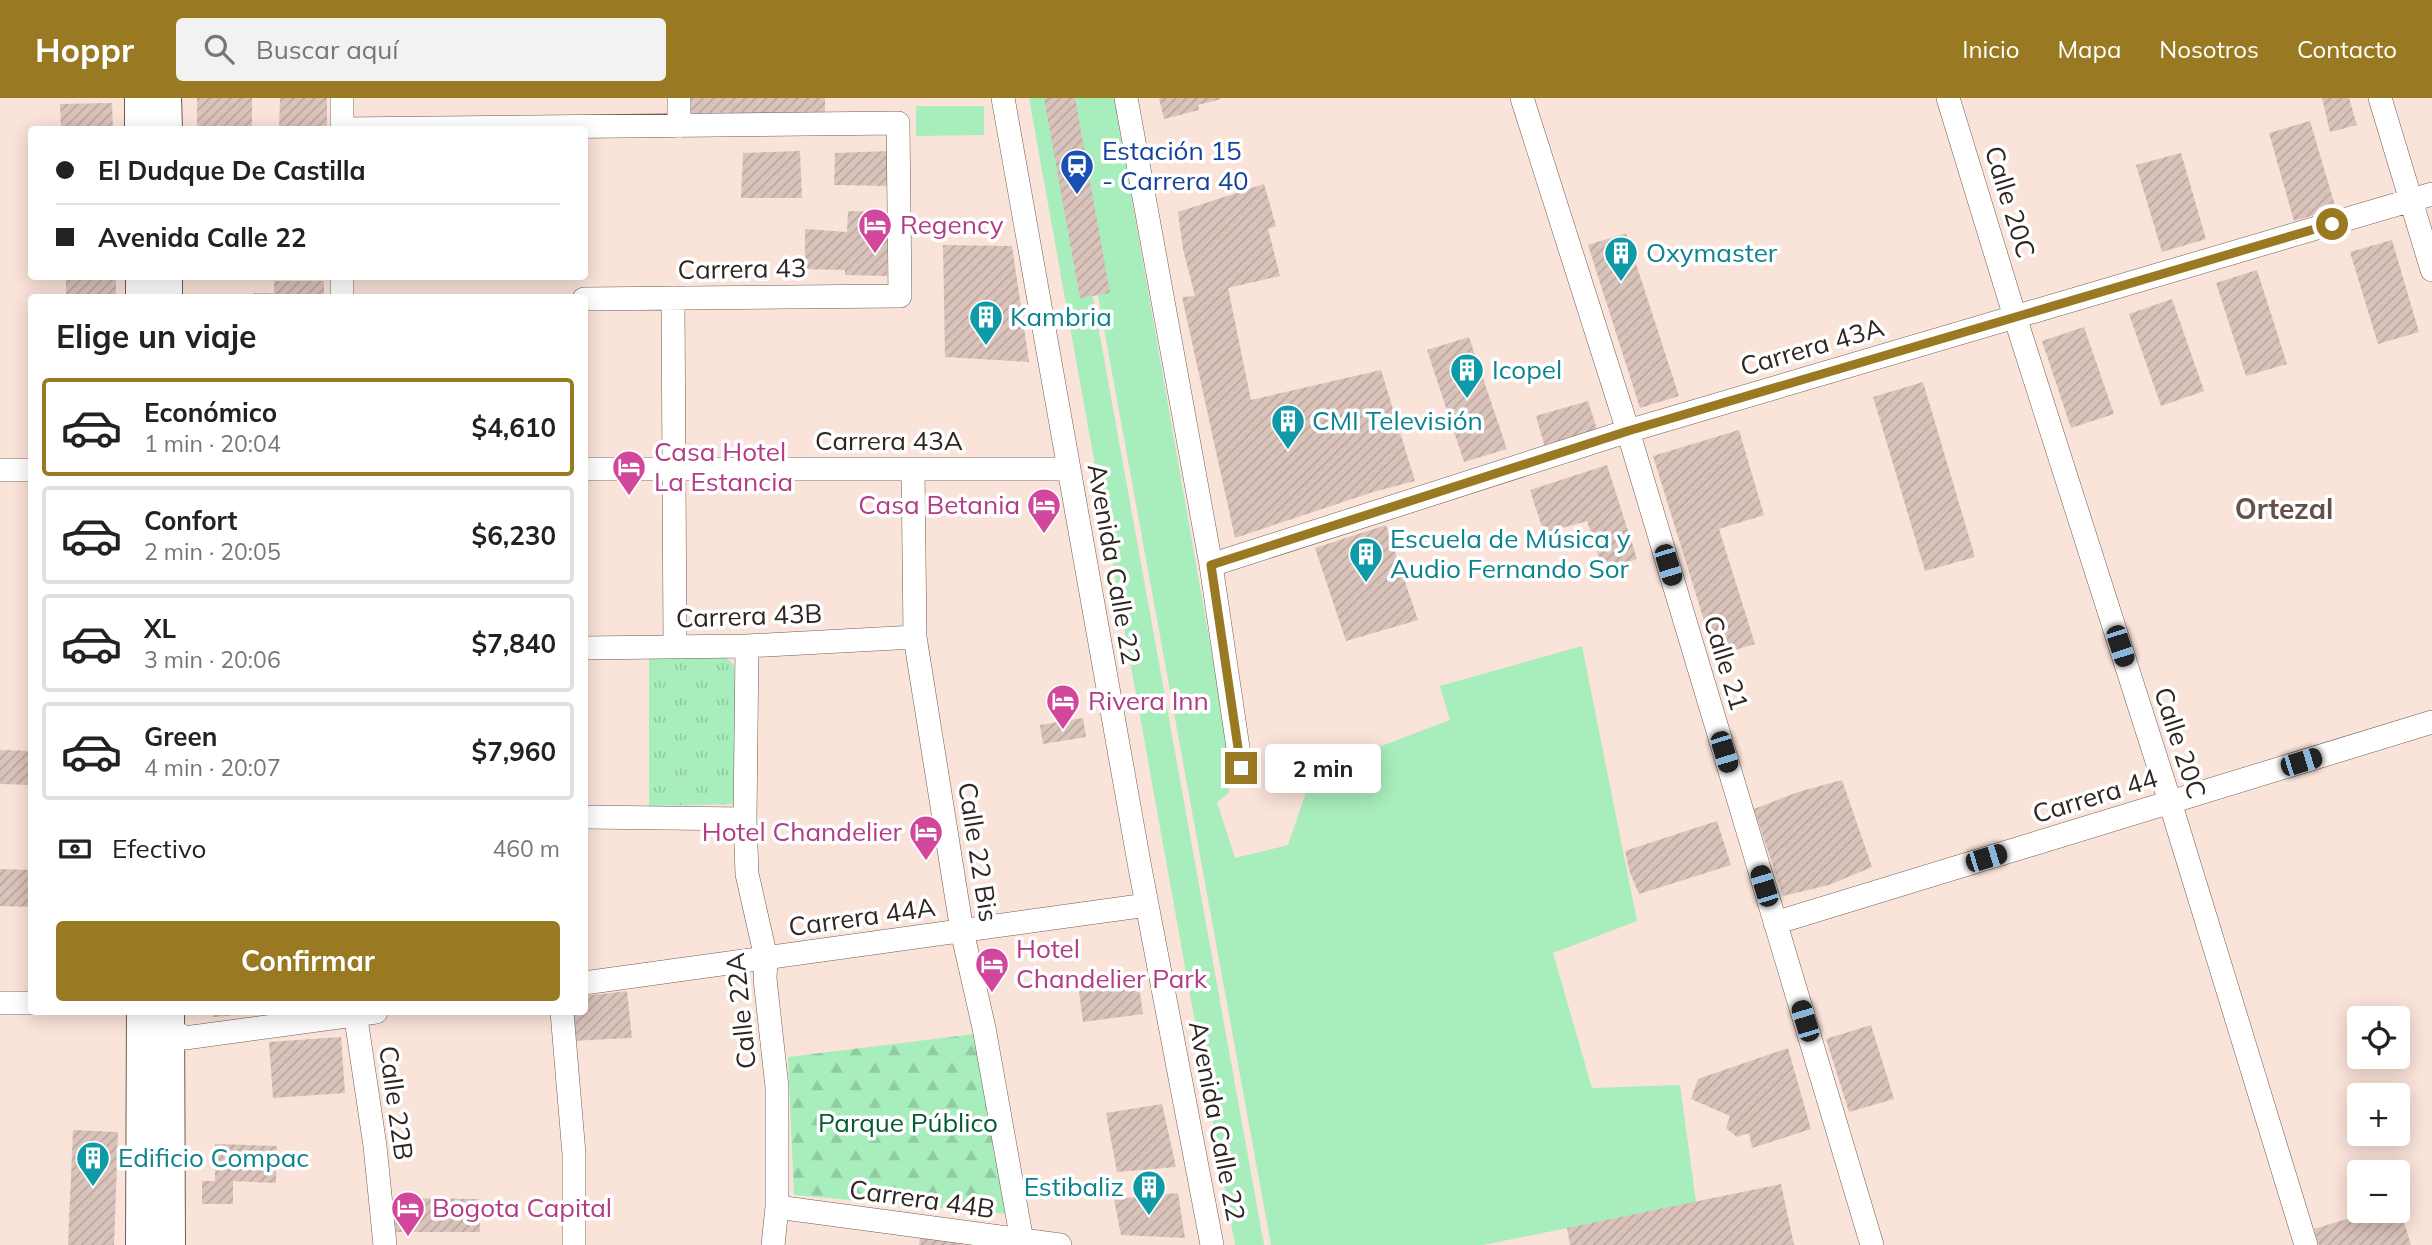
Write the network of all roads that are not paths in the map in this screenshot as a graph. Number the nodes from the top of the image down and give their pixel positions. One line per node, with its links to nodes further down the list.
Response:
1 (140, 98): 10 (main road)
2 (166, 98): 11 (main road)
3 (342, 98): 12 (street)
4 (679, 98): 13 (street)
5 (1003, 98): 24 (street, Avenida Calle 22)
6 (1126, 98): 27 (street)
7 (1522, 98): 20 (street, Calle 21)
8 (1948, 98): 19 (street, Calle 20C)
9 (2380, 98): 15 (street)
10 (140, 126)
11 (167, 126)
12 (342, 126)
13 (679, 126): 14 (street); 17 (street, Carrera 43)
14 (588, 127)
15 (2422, 197): 16 (street); 19 (street, Carrera 43A)
16 (2432, 270)
17 (673, 298): 18 (street, Carrera 43); 22 (street)
18 (588, 299)
19 (2015, 317): 20 (street, Carrera 43A); 34 (street, Calle 20C)
20 (1628, 431): 27 (street, Carrera 43A); 38 (street, Calle 21)
21 (588, 469): 22 (street, Carrera 43A)
22 (674, 469): 23 (street, Carrera 43A); 31 (street)
23 (914, 469): 24 (street, Carrera 43A); 28 (street, Calle 22 Bis)
24 (1068, 469): 37 (street, Avenida Calle 22)
25 (0, 470): 26 (street)
26 (28, 470)
27 (1211, 565): 33 (street)
28 (915, 637): 29 (street, Carrera 43B); 39 (street, Calle 22 Bis)
29 (747, 646): 31 (street, Carrera 43B); 36 (street, Calle 22A)
30 (588, 648): 31 (street, Carrera 43B)
31 (675, 648)
32 (2432, 722): 34 (street, Carrera 44)
33 (1241, 768)
34 (2170, 802): 38 (street, Carrera 44); 60 (street, Calle 20C)
35 (588, 817): 36 (street)
36 (745, 819): 40 (street, Calle 22A)
37 (1147, 905): 39 (street, Carrera 44A); 58 (street, Avenida Calle 22)
38 (1775, 923): 59 (street, Calle 21)
39 (962, 931): 40 (street, Carrera 44A); 51 (street, Calle 22 Bis)
40 (766, 958): 41 (street, Carrera 44A); 50 (street, Calle 22A)
41 (588, 982)
42 (0, 1003): 43 (street)
43 (28, 1003)
44 (142, 1015): 52 (main road)
45 (152, 1015): 49 (street)
46 (342, 1015): 49 (street)
47 (362, 1015): 54 (street, Calle 22B)
48 (562, 1015): 55 (street)
49 (169, 1020): 53 (main road)
50 (777, 1207): 51 (street, Carrera 44B); 56 (street, Calle 22A)
51 (1022, 1241): 57 (street, Carrera 44B)
52 (141, 1245)
53 (170, 1245)
54 (385, 1245)
55 (575, 1245)
56 (773, 1245)
57 (1060, 1245)
58 (1212, 1245)
59 (1872, 1245)
60 (2306, 1245)

